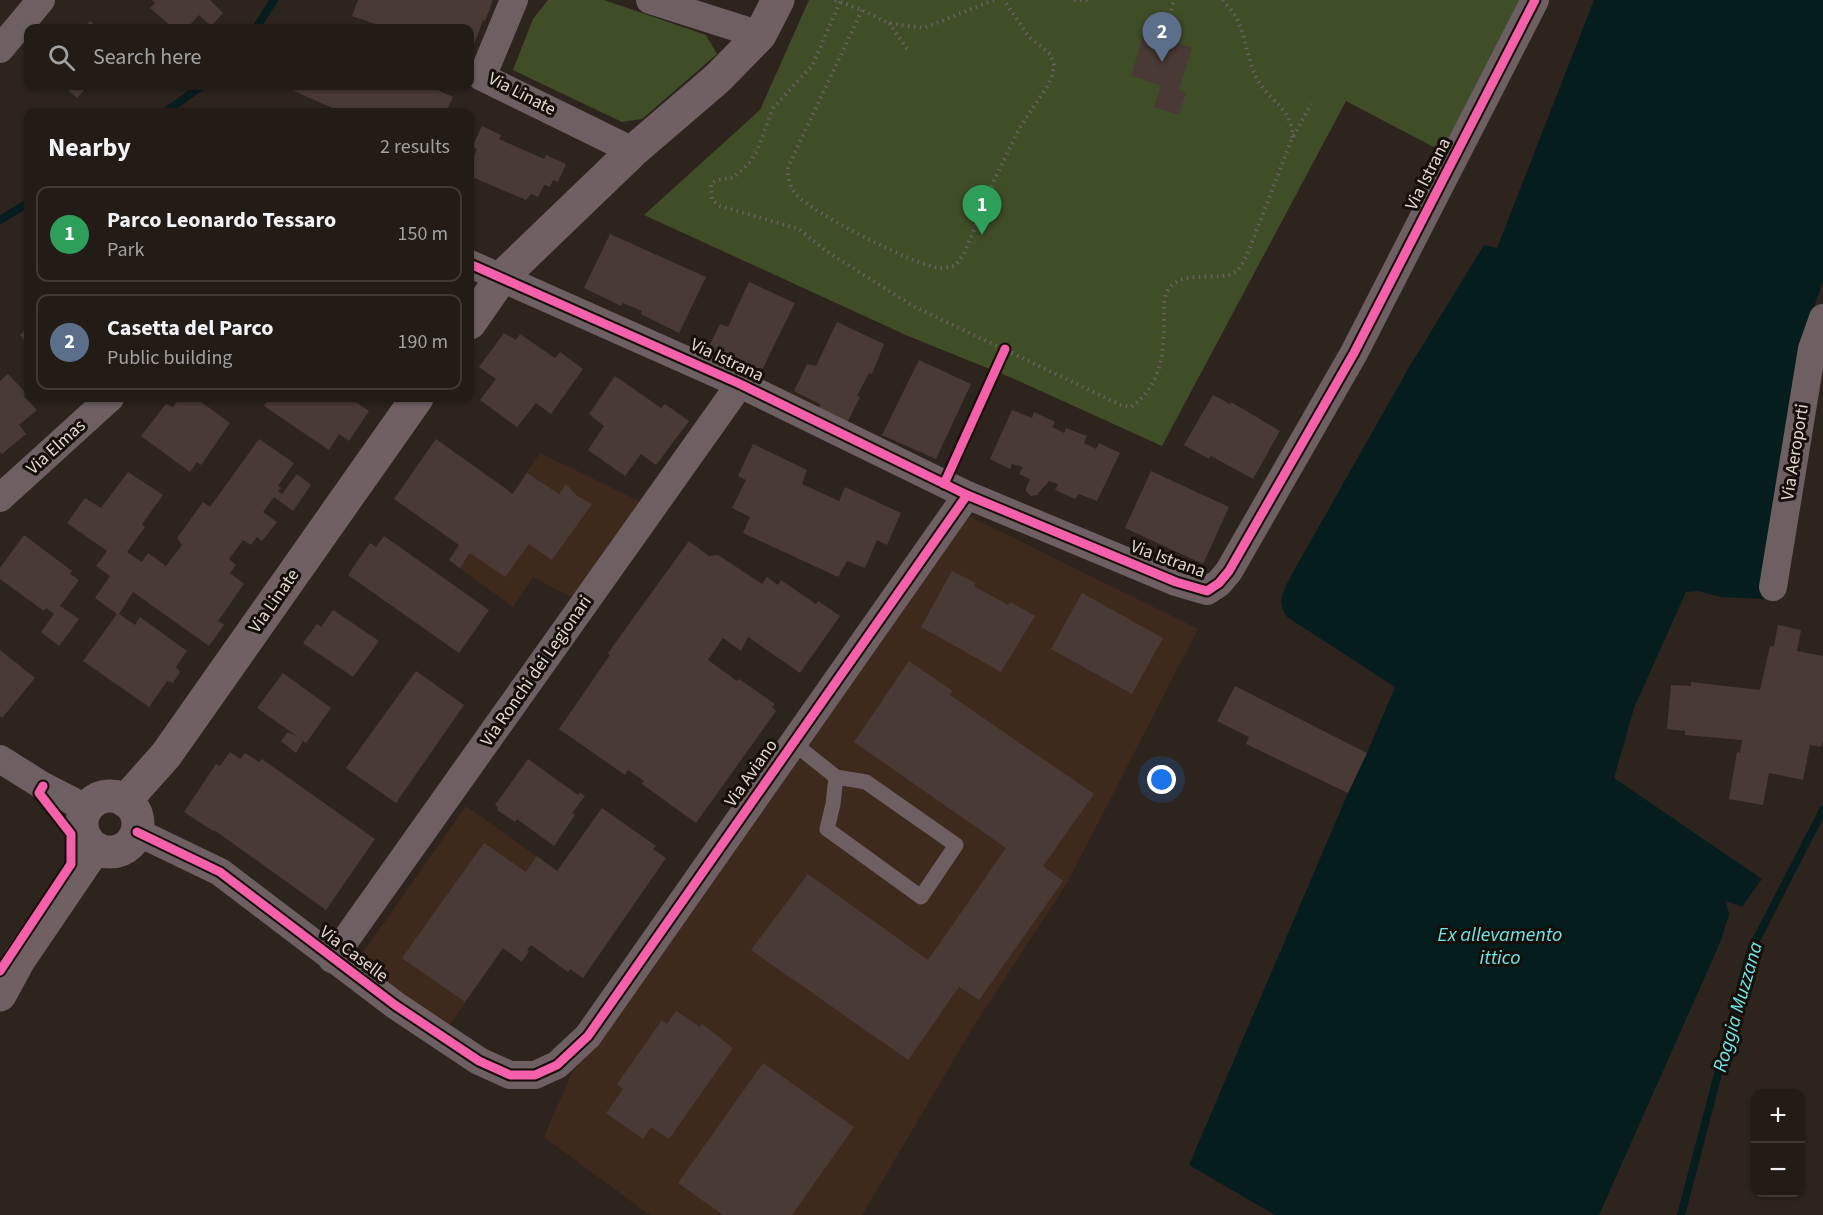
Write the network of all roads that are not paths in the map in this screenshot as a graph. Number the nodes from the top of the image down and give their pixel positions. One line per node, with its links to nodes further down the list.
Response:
1 (41, 0): 7 (street)
2 (514, 0): 8 (street, Via Linate)
3 (650, 0): 6 (street)
4 (778, 0): 6 (street)
5 (1535, 0): 16 (street, Via Istrana)
6 (760, 34): 8 (street)
7 (0, 49)
8 (633, 151): 10 (street)
9 (474, 266): 10 (street)
10 (501, 278): 11 (street); 13 (street, Via Istrana)
11 (474, 317)
12 (1823, 318): 18 (street, Via Aeroporti)
13 (740, 384): 16 (street, Via Istrana); 26 (street, Via Ronchi dei Legionari)
14 (106, 402): 17 (street, Via Elmas)
15 (414, 402): 22 (street, Via Linate)
16 (967, 495): 19 (street, Via Aviano)
17 (0, 497)
18 (1773, 587)
19 (792, 742): 21 (lane); 28 (street, Via Aviano)
20 (0, 759): 23 (street)
21 (836, 777): 21 (lane)
22 (125, 801): 23 (street); 24 (street)
23 (86, 808): 25 (street)
24 (137, 832): 25 (street); 26 (street, Via Caselle)
25 (95, 848): 27 (street)
26 (332, 959): 28 (street, Via Caselle)
27 (0, 995)
28 (557, 1065)

